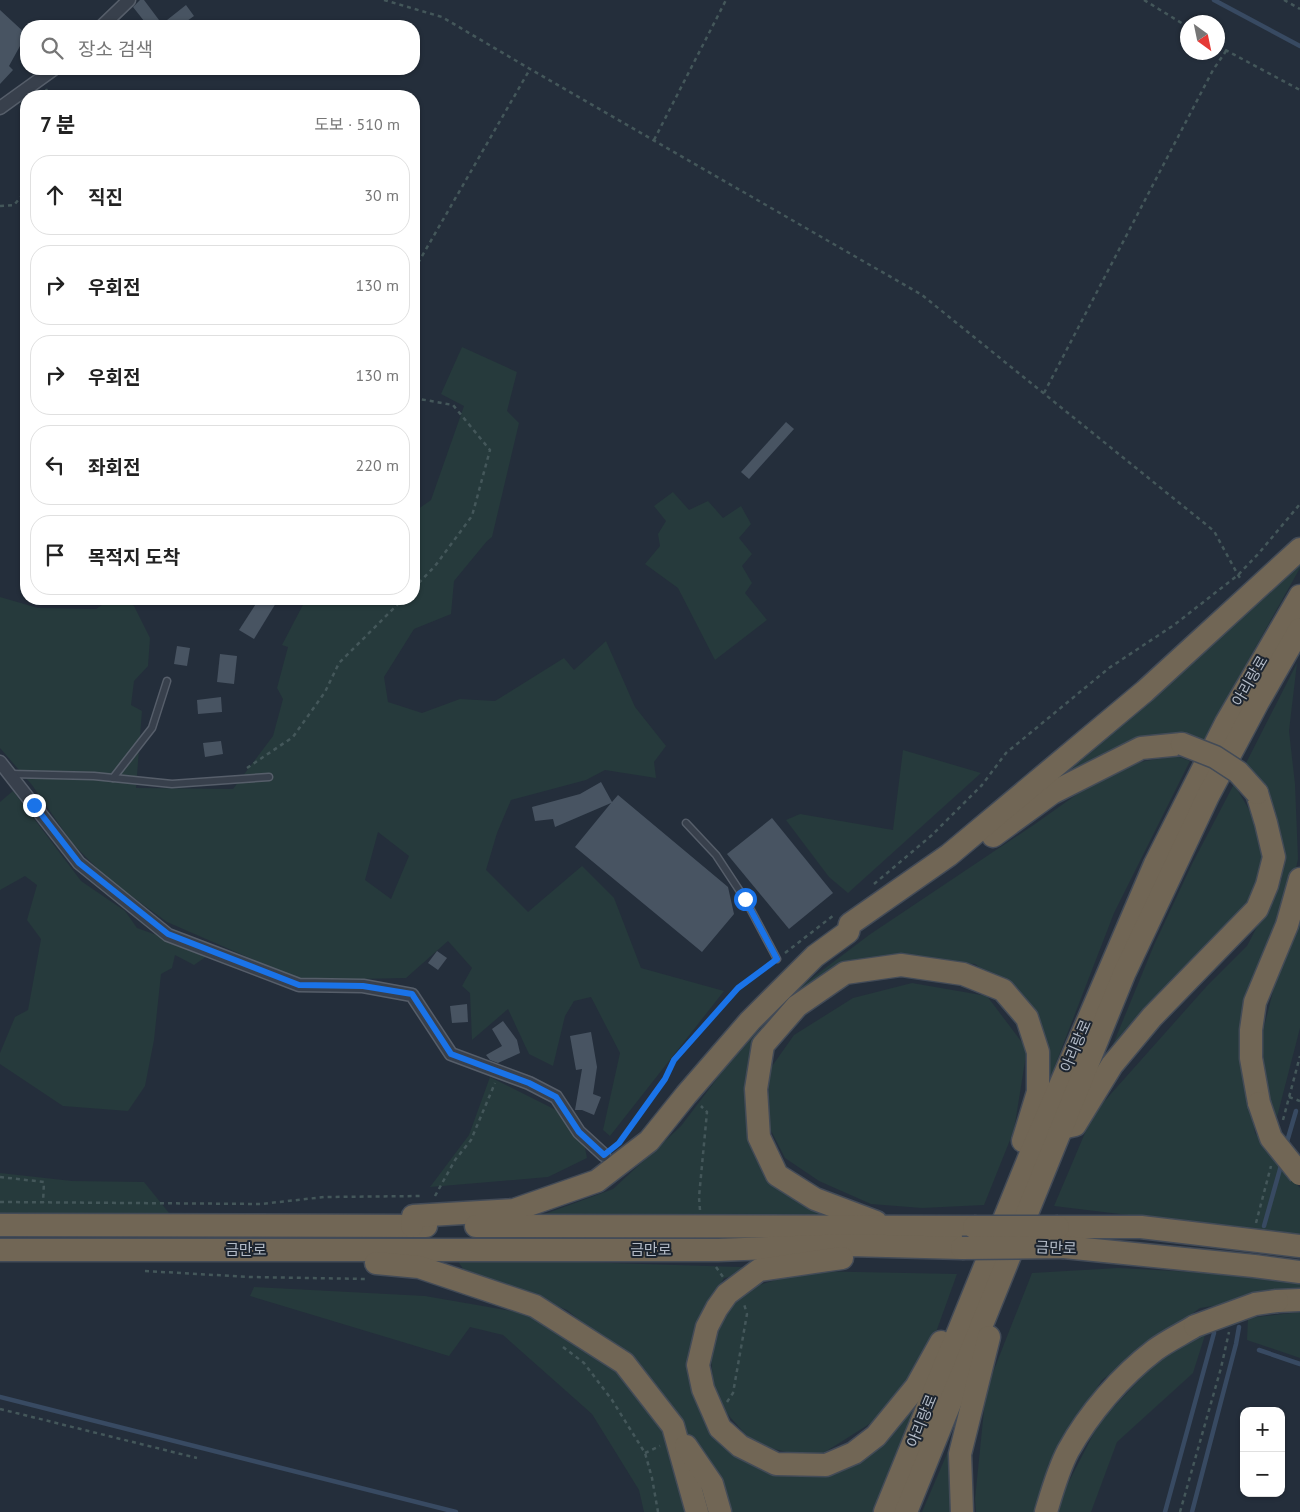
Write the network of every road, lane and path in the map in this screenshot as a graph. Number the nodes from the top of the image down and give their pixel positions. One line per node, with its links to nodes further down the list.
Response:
1 (129, 0): 7 (street)
2 (384, 0): 10 (path)
3 (726, 0): 16 (path)
4 (1144, 0): 8 (path)
5 (1284, 0): 6 (path)
6 (1300, 9)
7 (108, 20)
8 (1180, 22)
9 (1226, 51): 13 (path); 20 (path)
10 (530, 69): 16 (path); 19 (path)
11 (46, 75): 12 (street)
12 (25, 90)
13 (1300, 90)
14 (20, 94): 15 (street)
15 (0, 108)
16 (654, 140): 20 (path)
17 (20, 198): 18 (path)
18 (0, 206)
19 (420, 260)
20 (1044, 393): 24 (path)
21 (420, 399): 26 (path)
22 (1300, 504): 24 (path)
23 (1300, 549): 39 (highway)
24 (1238, 575): 25 (path); 38 (path)
25 (1244, 581)
26 (420, 582)
27 (1300, 596): 47 (highway, 아리랑로)
28 (397, 605): 35 (path)
29 (1300, 629): 45 (highway, 아리랑로)
30 (167, 681): 34 (lane)
31 (0, 762): 32 (street)
32 (10, 774): 34 (lane); 41 (street)
33 (269, 777): 35 (lane)
34 (113, 778): 35 (lane)
35 (226, 780)
36 (686, 823): 40 (lane)
37 (1300, 879): 48 (highway, bridge)
38 (868, 888)
39 (843, 922): 40 (path); 45 (highway, bridge); 56 (highway)
40 (777, 959): 46 (path)
41 (500, 1072): 46 (street); 51 (path)
42 (1289, 1097): 43 (path)
43 (1300, 1101)
44 (698, 1103): 54 (path)
45 (1060, 1129): 71 (highway, 아리랑로)
46 (604, 1155)
47 (1029, 1158): 57 (highway); 71 (highway, 아리랑로)
48 (1300, 1174)
49 (0, 1177): 53 (path)
50 (426, 1196): 53 (path)
51 (444, 1197)
52 (0, 1202): 53 (path)
53 (43, 1203)
54 (700, 1211)
55 (0, 1225): 56 (highway, 금만로)
56 (412, 1226): 57 (highway, 금만로)
57 (891, 1227): 58 (highway, 금만로, bridge)
58 (1061, 1237): 59 (highway, 금만로, bridge); 60 (highway, 금만로); 65 (highway, 금만로)
59 (849, 1246): 62 (highway, 금만로); 71 (highway)
60 (1300, 1246)
61 (0, 1250): 62 (highway, 금만로)
62 (320, 1250): 75 (highway)
63 (714, 1264): 66 (path)
64 (145, 1271): 67 (path)
65 (1300, 1272)
66 (724, 1278)
67 (369, 1279)
68 (742, 1300): 73 (path)
69 (1300, 1300): 85 (highway, bridge)
70 (1231, 1325): 86 (path)
71 (970, 1327): 82 (highway, 아리랑로); 83 (highway, 아리랑로); 84 (highway)
72 (557, 1342): 77 (path)
73 (725, 1404)
74 (0, 1409): 78 (path)
75 (673, 1426): 80 (highway); 81 (highway)
76 (661, 1445): 77 (path)
77 (645, 1453): 79 (path)
78 (197, 1458)
79 (658, 1512)
80 (698, 1512)
81 (720, 1512)
82 (885, 1512)
83 (906, 1512)
84 (962, 1512)
85 (1046, 1512)
86 (1180, 1512)

